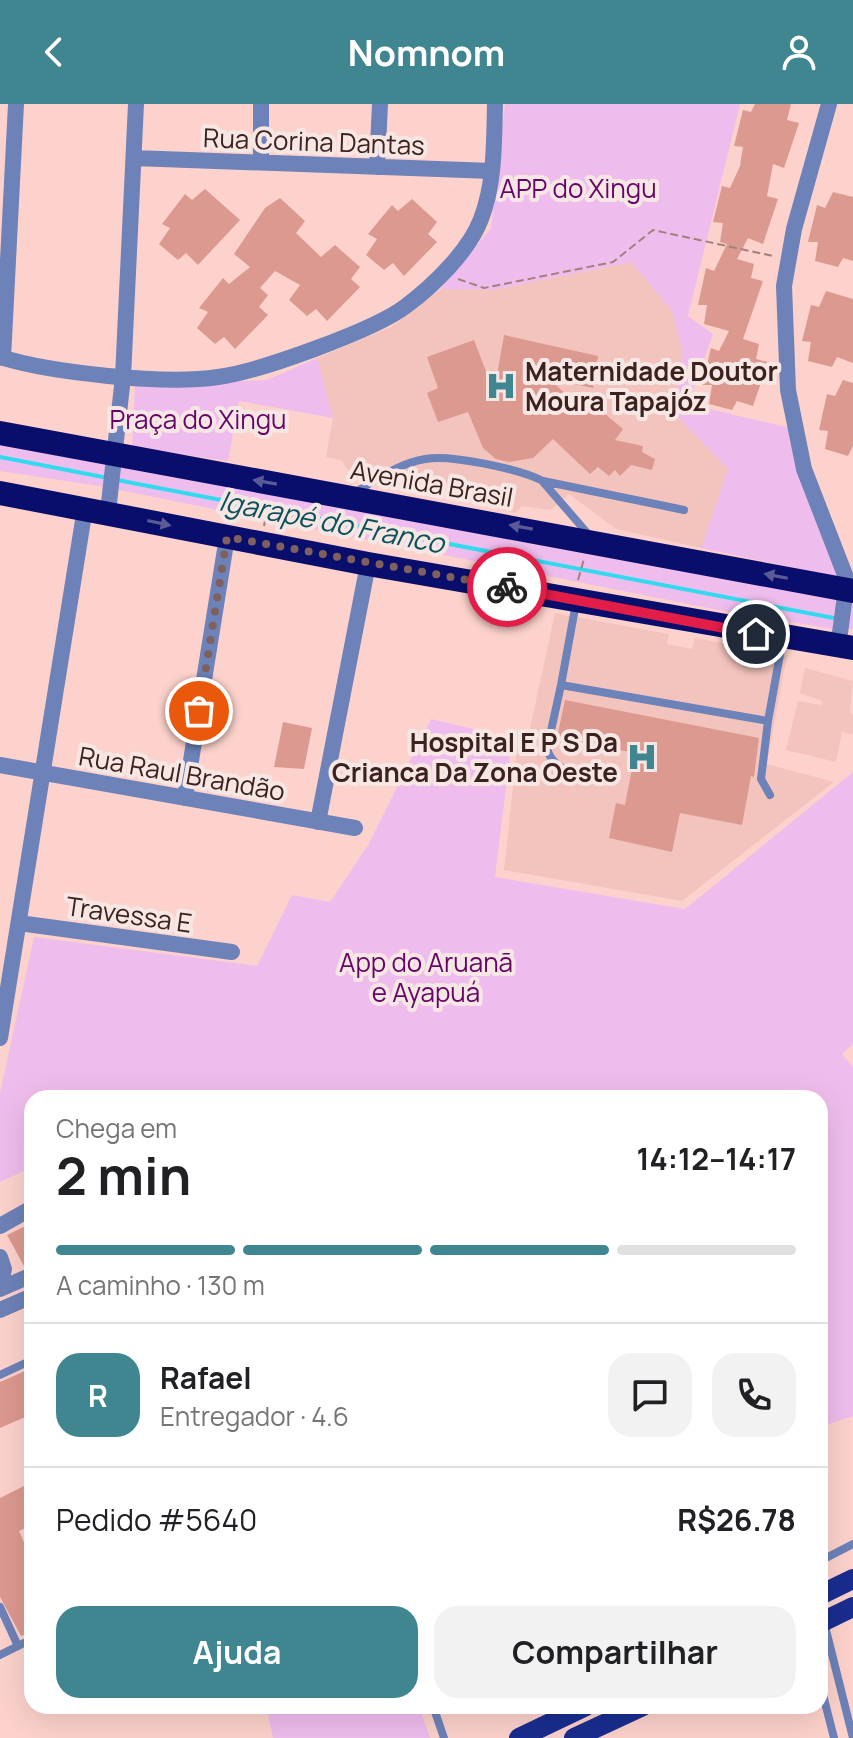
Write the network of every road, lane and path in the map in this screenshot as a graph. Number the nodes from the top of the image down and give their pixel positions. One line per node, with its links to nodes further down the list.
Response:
1 (16, 104): 13 (street)
2 (136, 104): 7 (street)
3 (261, 104): 8 (street)
4 (380, 104): 9 (street)
5 (495, 104): 10 (street)
6 (829, 104): 11 (street)
7 (134, 158): 8 (street, Rua Corina Dantas); 14 (street)
8 (261, 162): 9 (street, Rua Corina Dantas)
9 (377, 167): 10 (street, Rua Corina Dantas)
10 (492, 171): 12 (street)
11 (788, 259): 12 (path); 28 (street)
12 (442, 271): 14 (street)
13 (2, 358): 14 (street)
14 (123, 377): 16 (street)
15 (0, 433): 16 (highway, Avenida Brasil)
16 (116, 459): 20 (highway, Avenida Brasil, one-way to 16); 21 (street)
17 (543, 481): 20 (lane); 22 (lane); 25 (lane)
18 (0, 493): 21 (highway)
19 (270, 496): 23 (path)
20 (349, 497): 25 (highway, Avenida Brasil, one-way to 20)
21 (101, 507): 24 (highway, one-way to 24); 34 (street)
22 (684, 510)
23 (262, 534)
24 (227, 537): 26 (highway); 37 (street)
25 (589, 549): 27 (path); 28 (highway, Avenida Brasil, one-way to 25)
26 (368, 564): 27 (highway); 38 (street)
27 (577, 593): 29 (highway); 31 (lane)
28 (849, 593): 30 (street)
29 (783, 638): 30 (highway); 32 (lane)
30 (842, 642)
31 (561, 685): 32 (lane); 35 (lane)
32 (768, 721): 36 (lane)
33 (0, 765): 34 (street, Rua Raul Brandão)
34 (43, 773): 37 (street, Rua Raul Brandão); 40 (street)
35 (599, 778)
36 (770, 795)
37 (185, 798): 38 (street, Rua Raul Brandão)
38 (318, 822): 39 (street, Rua Raul Brandão)
39 (355, 828)
40 (19, 923): 41 (street, Travessa E); 42 (street)
41 (232, 952)
42 (0, 1038)
43 (24, 1212): 44 (street)
44 (0, 1226)
45 (0, 1257): 47 (street)
46 (24, 1278): 47 (street)
47 (0, 1287)
48 (24, 1300): 49 (street)
49 (0, 1310)
50 (24, 1364): 51 (lane)
51 (0, 1375)
52 (853, 1544): 53 (lane)
53 (828, 1557)
54 (853, 1579): 55 (main road)
55 (828, 1591)
56 (0, 1607): 60 (lane)
57 (853, 1607): 58 (main road)
58 (828, 1619)
59 (24, 1643): 60 (lane)
60 (18, 1646): 61 (lane)
61 (0, 1655)
62 (828, 1657): 71 (lane)
63 (436, 1714): 67 (lane)
64 (569, 1714): 68 (main road)
65 (626, 1714): 69 (main road)
66 (828, 1714): 70 (lane)
67 (444, 1738)
68 (519, 1738)
69 (574, 1738)
70 (834, 1738)
71 (853, 1738)

